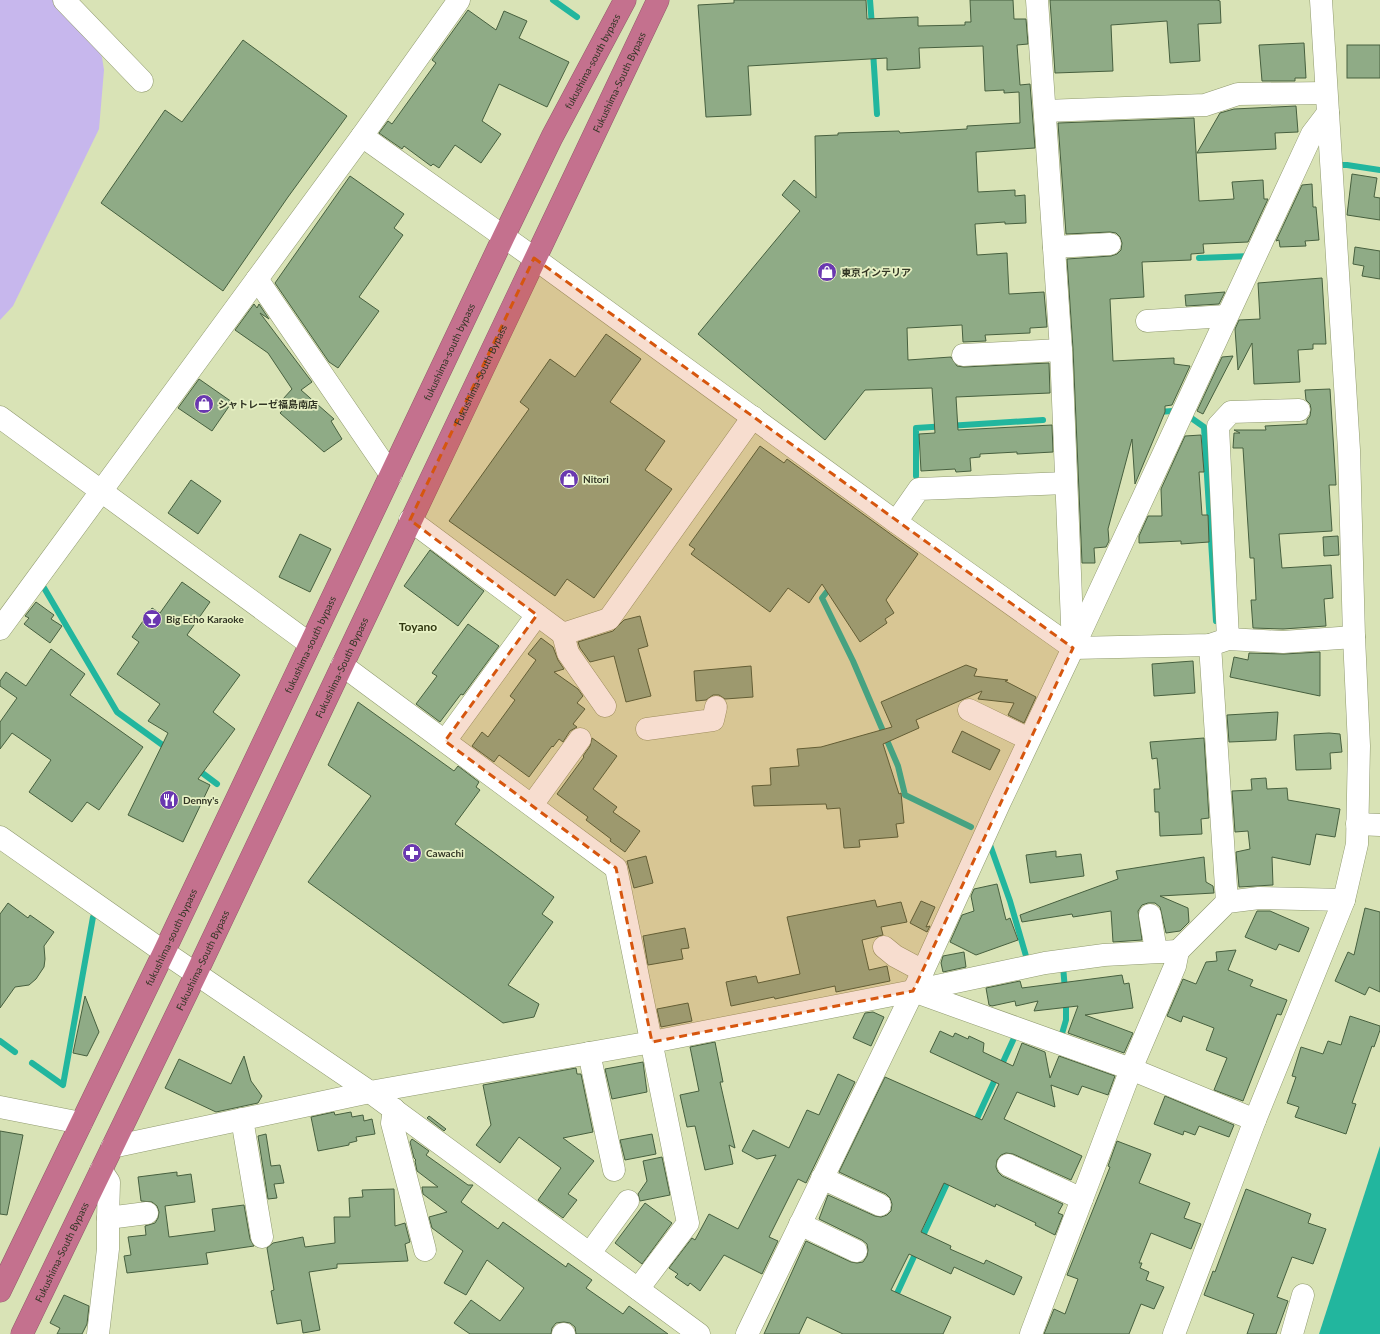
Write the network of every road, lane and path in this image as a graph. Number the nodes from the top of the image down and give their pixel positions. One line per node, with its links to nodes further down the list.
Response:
1 (64, 0): 7 (street)
2 (459, 0): 10 (street)
3 (626, 0): 11 (highway, fukushima-south bypass)
4 (658, 0): 14 (highway, Fukushima-South Bypass)
5 (1037, 0): 9 (street)
6 (1321, 0): 8 (street)
7 (142, 81)
8 (1327, 103): 9 (street); 16 (street); 31 (street)
9 (1045, 111): 13 (street)
10 (362, 136): 11 (street); 15 (street)
11 (504, 236): 14 (street); 23 (highway, fukushima-south bypass)
12 (1110, 244): 13 (street)
13 (1054, 247): 18 (street)
14 (534, 258): 21 (street); 26 (highway, Fukushima-South Bypass)
15 (257, 279): 23 (street); 25 (street)
16 (1226, 316): 17 (street); 34 (street)
17 (1147, 321)
18 (1061, 350): 19 (street); 24 (street)
19 (963, 355)
20 (1299, 410): 32 (street)
21 (753, 417): 27 (street); 30 (street)
22 (0, 418): 25 (street)
23 (391, 475): 33 (highway, fukushima-south bypass)
24 (1066, 482): 27 (street); 34 (street)
25 (101, 490): 29 (street); 33 (street)
26 (410, 520): 28 (street); 35 (highway, Fukushima-South Bypass)
27 (896, 522): 34 (street)
28 (537, 615): 30 (street); 42 (street)
29 (0, 629)
30 (563, 634): 36 (street)
31 (1354, 637): 32 (street); 44 (street)
32 (1219, 642): 34 (street); 48 (street)
33 (310, 644): 53 (highway, fukushima-south bypass)
34 (1073, 648): 41 (street)
35 (342, 665): 42 (street); 55 (highway, Fukushima-South Bypass)
36 (605, 706)
37 (716, 707): 39 (street)
38 (969, 710): 41 (street)
39 (647, 729)
40 (580, 739): 43 (street)
41 (1029, 739): 54 (street)
42 (445, 741): 43 (street)
43 (532, 805): 57 (street)
44 (1357, 824): 45 (street); 47 (street)
45 (1380, 825)
46 (0, 837): 53 (street)
47 (1344, 900): 48 (street); 64 (street)
48 (1227, 902): 52 (street)
49 (1150, 915): 51 (street)
50 (884, 947): 54 (street)
51 (1156, 951): 52 (street); 56 (street)
52 (1178, 951): 59 (street)
53 (164, 952): 55 (street); 65 (highway, fukushima-south bypass)
54 (923, 971): 56 (street)
55 (196, 974): 60 (street); 66 (highway, Fukushima-South Bypass)
56 (913, 991): 57 (street); 59 (street); 70 (street)
57 (652, 1042): 58 (street); 81 (street)
58 (589, 1053): 60 (street); 69 (street)
59 (1131, 1069): 64 (street); 71 (street)
60 (370, 1092): 62 (street); 63 (street)
61 (0, 1107): 65 (street)
62 (394, 1109): 78 (street); 80 (street)
63 (242, 1120): 66 (street); 77 (street)
64 (1255, 1120): 89 (street)
65 (81, 1123): 82 (highway, fukushima-south bypass)
66 (112, 1147): 68 (highway, Fukushima-South Bypass)
67 (1008, 1165): 71 (street)
68 (101, 1170): 75 (street); 84 (highway, Fukushima-South Bypass)
69 (614, 1170)
70 (822, 1178): 73 (street); 76 (street)
71 (1082, 1199): 88 (street)
72 (628, 1201): 80 (street)
73 (880, 1204)
74 (147, 1213): 75 (street)
75 (108, 1218): 85 (street)
76 (800, 1224): 79 (street); 87 (street)
77 (262, 1237)
78 (425, 1250)
79 (856, 1251)
80 (590, 1253): 81 (street)
81 (638, 1289): 86 (street)
82 (0, 1291)
83 (1303, 1295): 90 (street)
84 (22, 1334)
85 (98, 1334)
86 (699, 1334)
87 (747, 1334)
88 (1032, 1334)
89 (1174, 1334)
90 (1292, 1334)

